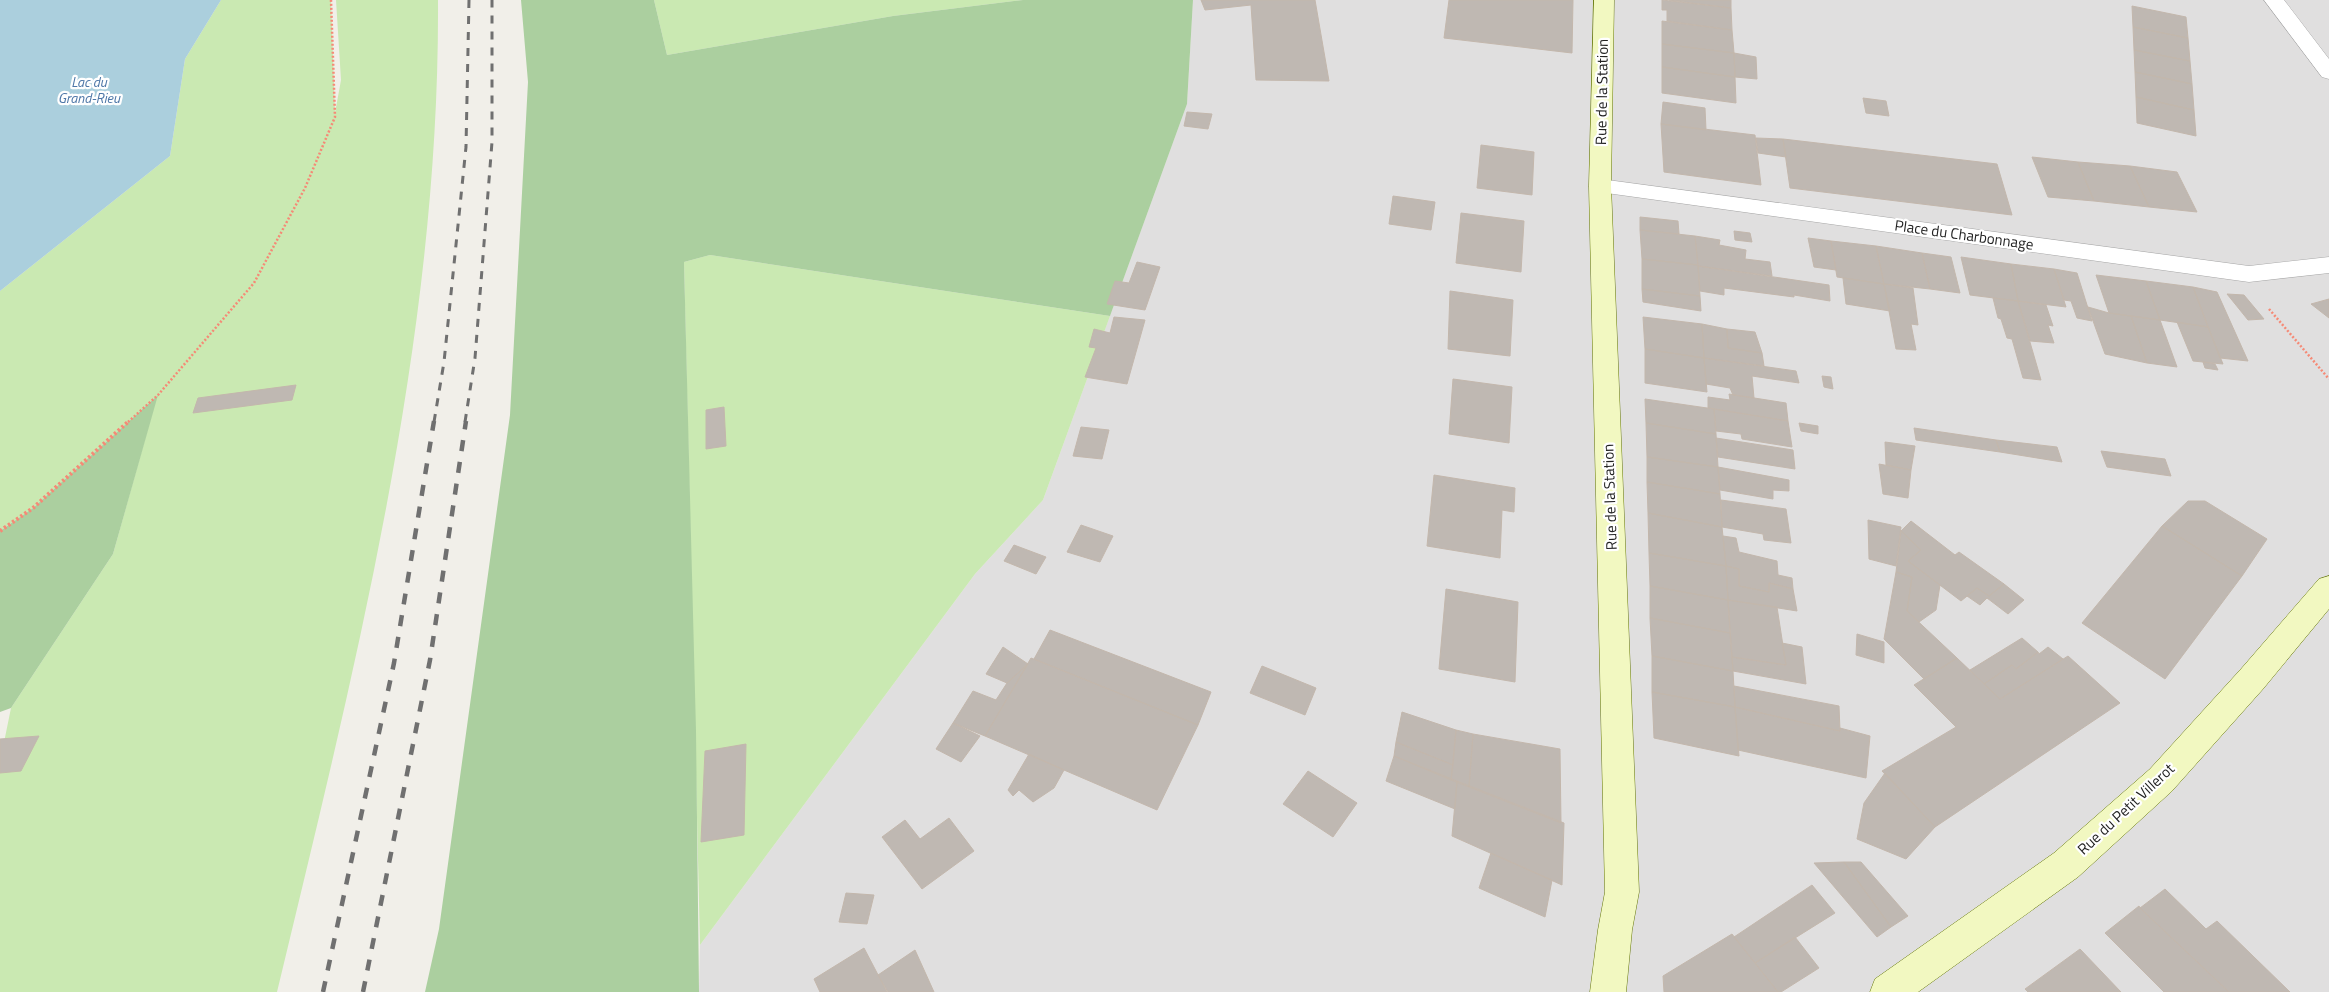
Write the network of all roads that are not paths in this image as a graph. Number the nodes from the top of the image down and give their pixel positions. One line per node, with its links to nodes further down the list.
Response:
1 (1604, 0): 4 (street, Rue de la Station)
2 (2274, 0): 3 (street)
3 (2329, 73)
4 (1600, 186): 5 (street, Place du Charbonnage); 7 (street, Rue de la Station)
5 (2329, 265)
6 (2329, 588): 8 (street, Rue du Petit Villerot)
7 (1608, 992)
8 (1888, 992)

